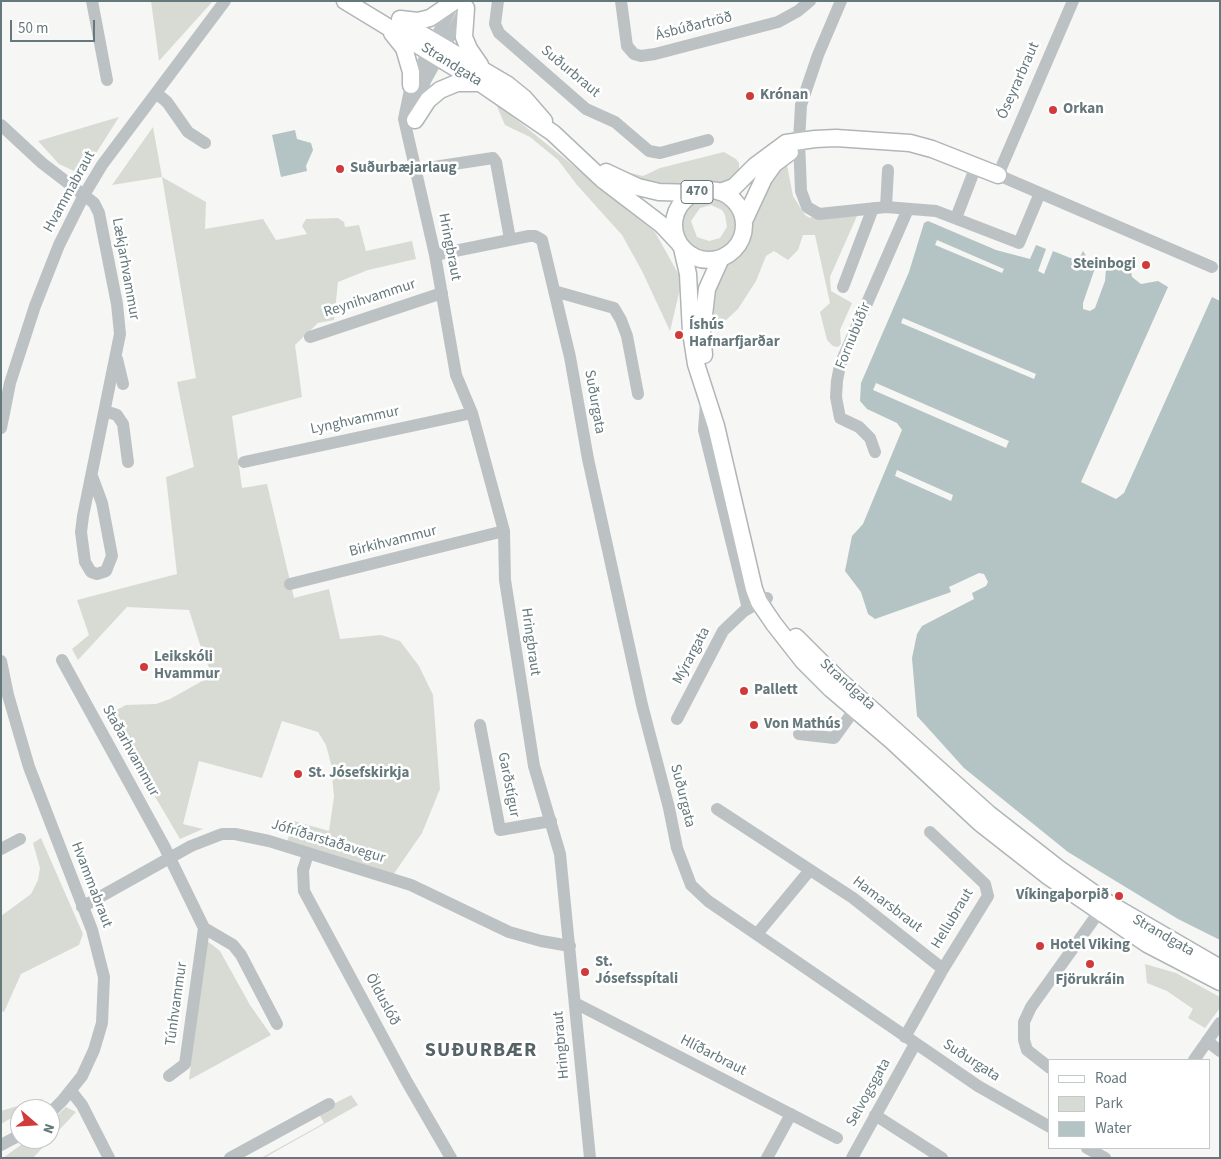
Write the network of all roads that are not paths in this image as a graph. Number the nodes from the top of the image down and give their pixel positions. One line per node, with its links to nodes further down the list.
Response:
1 (92, 1): 14 (street)
2 (226, 1): 16 (street, Hvammabraut)
3 (345, 1): 11 (main road, Strandgata / 470)
4 (366, 1): 11 (main road, Strandgata / 470)
5 (498, 1): 20 (street, Suðurbraut)
6 (621, 1): 7 (street, Ásbúðartröð)
7 (810, 1)
8 (841, 1): 21 (street)
9 (1072, 1): 27 (street, Óseyrarbraut)
10 (461, 3): 11 (main road); 12 (street); 13 (main road)
11 (387, 20): 12 (main road, Strandgata / 470); 15 (main road)
12 (436, 49): 13 (main road, Strandgata / 470); 15 (street, Hringbraut); 17 (street, Hringbraut)
13 (482, 77): 17 (main road); 23 (main road, Strandgata / 470)
14 (107, 80)
15 (411, 85): 19 (street, Hringbraut)
16 (156, 92): 22 (street); 31 (street, Hvammabraut)
17 (415, 120): 19 (street, Hringbraut)
18 (1, 125): 31 (street, Lækjarhvammur)
19 (410, 138): 38 (street, Hringbraut)
20 (708, 140)
21 (799, 141): 24 (main road, 470); 28 (main road, 470); 32 (street); 35 (main road)
22 (205, 143)
23 (582, 159): 29 (main road, Strandgata / 470); 37 (main road, Strandgata / 470)
24 (976, 166): 27 (main road, 470); 34 (street)
25 (434, 167): 36 (street)
26 (888, 170): 32 (street, Fornubúðir)
27 (998, 174): 30 (street)
28 (720, 192): 29 (main road, 470); 35 (main road, 470)
29 (694, 193): 37 (main road, 470)
30 (1040, 193): 34 (street); 40 (street)
31 (84, 195): 45 (street, Lækjarhvammur); 50 (street, Hvammabraut)
32 (879, 208): 33 (street); 41 (street, Fornubúðir)
33 (908, 209): 34 (street); 51 (street, Fornubúðir)
34 (956, 218)
35 (744, 221): 39 (main road)
36 (510, 239): 38 (street, Suðurgata); 42 (street, Suðurgata)
37 (680, 245): 39 (main road, 470); 57 (main road, Strandgata)
38 (435, 255): 43 (street, Hringbraut)
39 (721, 258): 57 (main road, Strandgata)
40 (1212, 267)
41 (843, 288)
42 (554, 291): 47 (street); 77 (street, Suðurgata)
43 (442, 292): 44 (street, Reynihvammur); 49 (street, Hringbraut)
44 (310, 337)
45 (115, 354): 46 (street, Lækjarhvammur); 48 (street, Lækjarhvammur)
46 (124, 384)
47 (638, 394)
48 (105, 411): 52 (street); 54 (street, Lækjarhvammur)
49 (472, 413): 53 (street, Lynghvammur); 55 (street, Hringbraut)
50 (1, 428)
51 (875, 452)
52 (128, 462)
53 (244, 462)
54 (92, 476): 54 (street, Lækjarhvammur)
55 (504, 531): 56 (street, Birkihvammur); 66 (street, Hringbraut)
56 (290, 584)
57 (758, 603): 61 (main road, Strandgata); 62 (street, Mýrargata); 75 (main road, Strandgata)
58 (62, 660): 71 (street, Staðarhvammur)
59 (1, 661): 60 (street, Hvammabraut)
60 (5, 696): 73 (street, Hvammabraut)
61 (855, 709): 64 (street, Strandgata); 74 (main road, Strandgata)
62 (677, 719)
63 (480, 725): 66 (street, Garðstígur)
64 (799, 734)
65 (717, 809): 72 (street, Hamarsbraut)
66 (551, 821): 78 (street, Hringbraut)
67 (930, 832): 79 (street, Hellubraut)
68 (20, 839): 69 (street)
69 (1, 849)
70 (308, 854): 71 (street, Jófríðarstaðavegur); 78 (street, Jófríðarstaðavegur); 101 (street, Ölduslóð)
71 (170, 858): 73 (street, Jófríðarstaðavegur); 76 (street)
72 (810, 870): 77 (street); 79 (street, Hamarsbraut)
73 (82, 907): 91 (street, Hvammabraut)
74 (1099, 912): 75 (street); 81 (main road, Strandgata); 89 (street)
75 (1126, 914): 80 (main road, Strandgata)
76 (204, 928): 84 (street); 90 (street, Túnhvammur)
77 (757, 934): 85 (street, Suðurgata)
78 (570, 946): 82 (street, Hringbraut)
79 (943, 968): 85 (street, Hellubraut)
80 (1220, 968)
81 (1220, 982)
82 (575, 1003): 94 (street, Hlíðarbraut); 102 (street, Hringbraut)
83 (1220, 1023): 86 (street)
84 (277, 1024)
85 (910, 1040): 95 (street, Selvogsgata); 96 (street, Suðurgata)
86 (1208, 1041): 87 (street); 88 (street)
87 (1220, 1052)
88 (1195, 1059)
89 (1048, 1066)
90 (169, 1076)
91 (71, 1091): 92 (street, Hvammabraut); 99 (street)
92 (60, 1102)
93 (329, 1104): 100 (street)
94 (791, 1114): 97 (street, Hlíðarbraut); 103 (street)
95 (875, 1115): 104 (street, Selvogsgata); 105 (street)
96 (1048, 1126)
97 (837, 1138)
98 (1089, 1149): 106 (street)
99 (109, 1158)
100 (230, 1158)
101 (451, 1158)
102 (590, 1158)
103 (767, 1158)
104 (852, 1158)
105 (942, 1158)
106 (1105, 1158)

